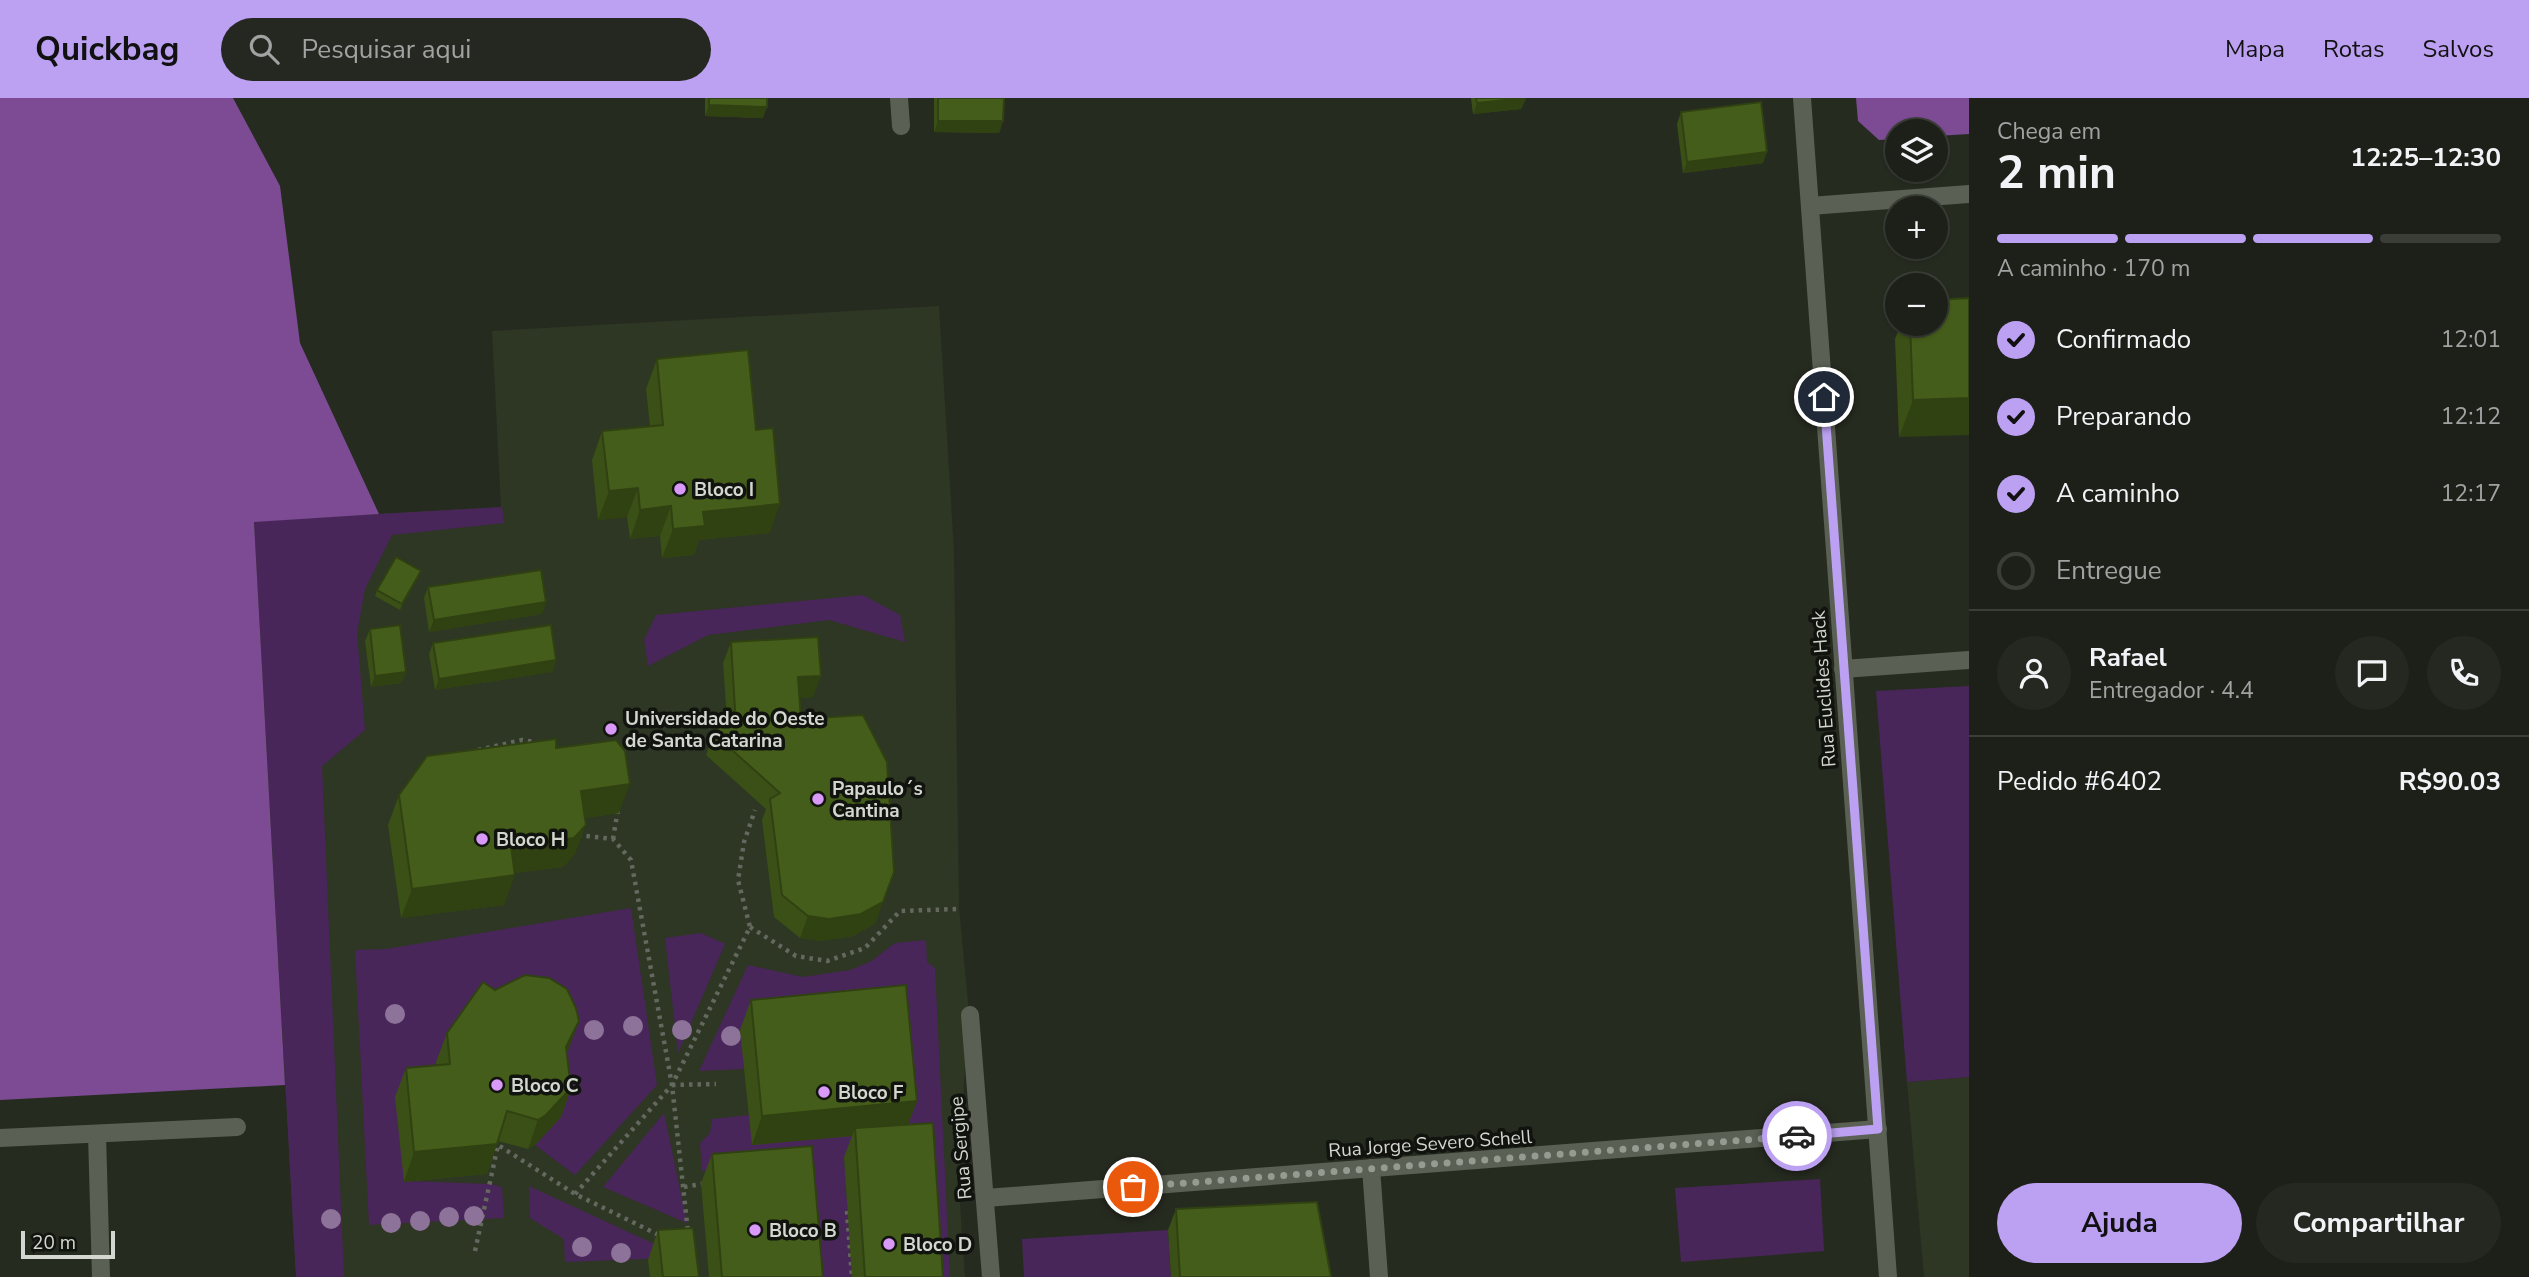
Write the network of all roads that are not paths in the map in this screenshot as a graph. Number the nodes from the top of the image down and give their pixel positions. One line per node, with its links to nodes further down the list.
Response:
1 (899, 98): 3 (street)
2 (1802, 98): 5 (street, Rua Euclides Hack)
3 (901, 126)
4 (1969, 194): 5 (street)
5 (1810, 206): 7 (street, Rua Euclides Hack)
6 (1969, 660): 7 (street)
7 (1843, 669): 10 (street, Rua Euclides Hack)
8 (970, 1015): 14 (street, Rua Sergipe)
9 (237, 1127): 11 (street)
10 (1878, 1129): 13 (street, Rua Jorge Severo Schell); 18 (street, Rua Euclides Hack)
11 (97, 1133): 12 (street); 15 (street)
12 (0, 1138)
13 (1371, 1168): 14 (street, Rua Jorge Severo Schell); 17 (street)
14 (986, 1198): 16 (street, Rua Sergipe)
15 (101, 1277)
16 (990, 1277)
17 (1379, 1277)
18 (1888, 1277)

